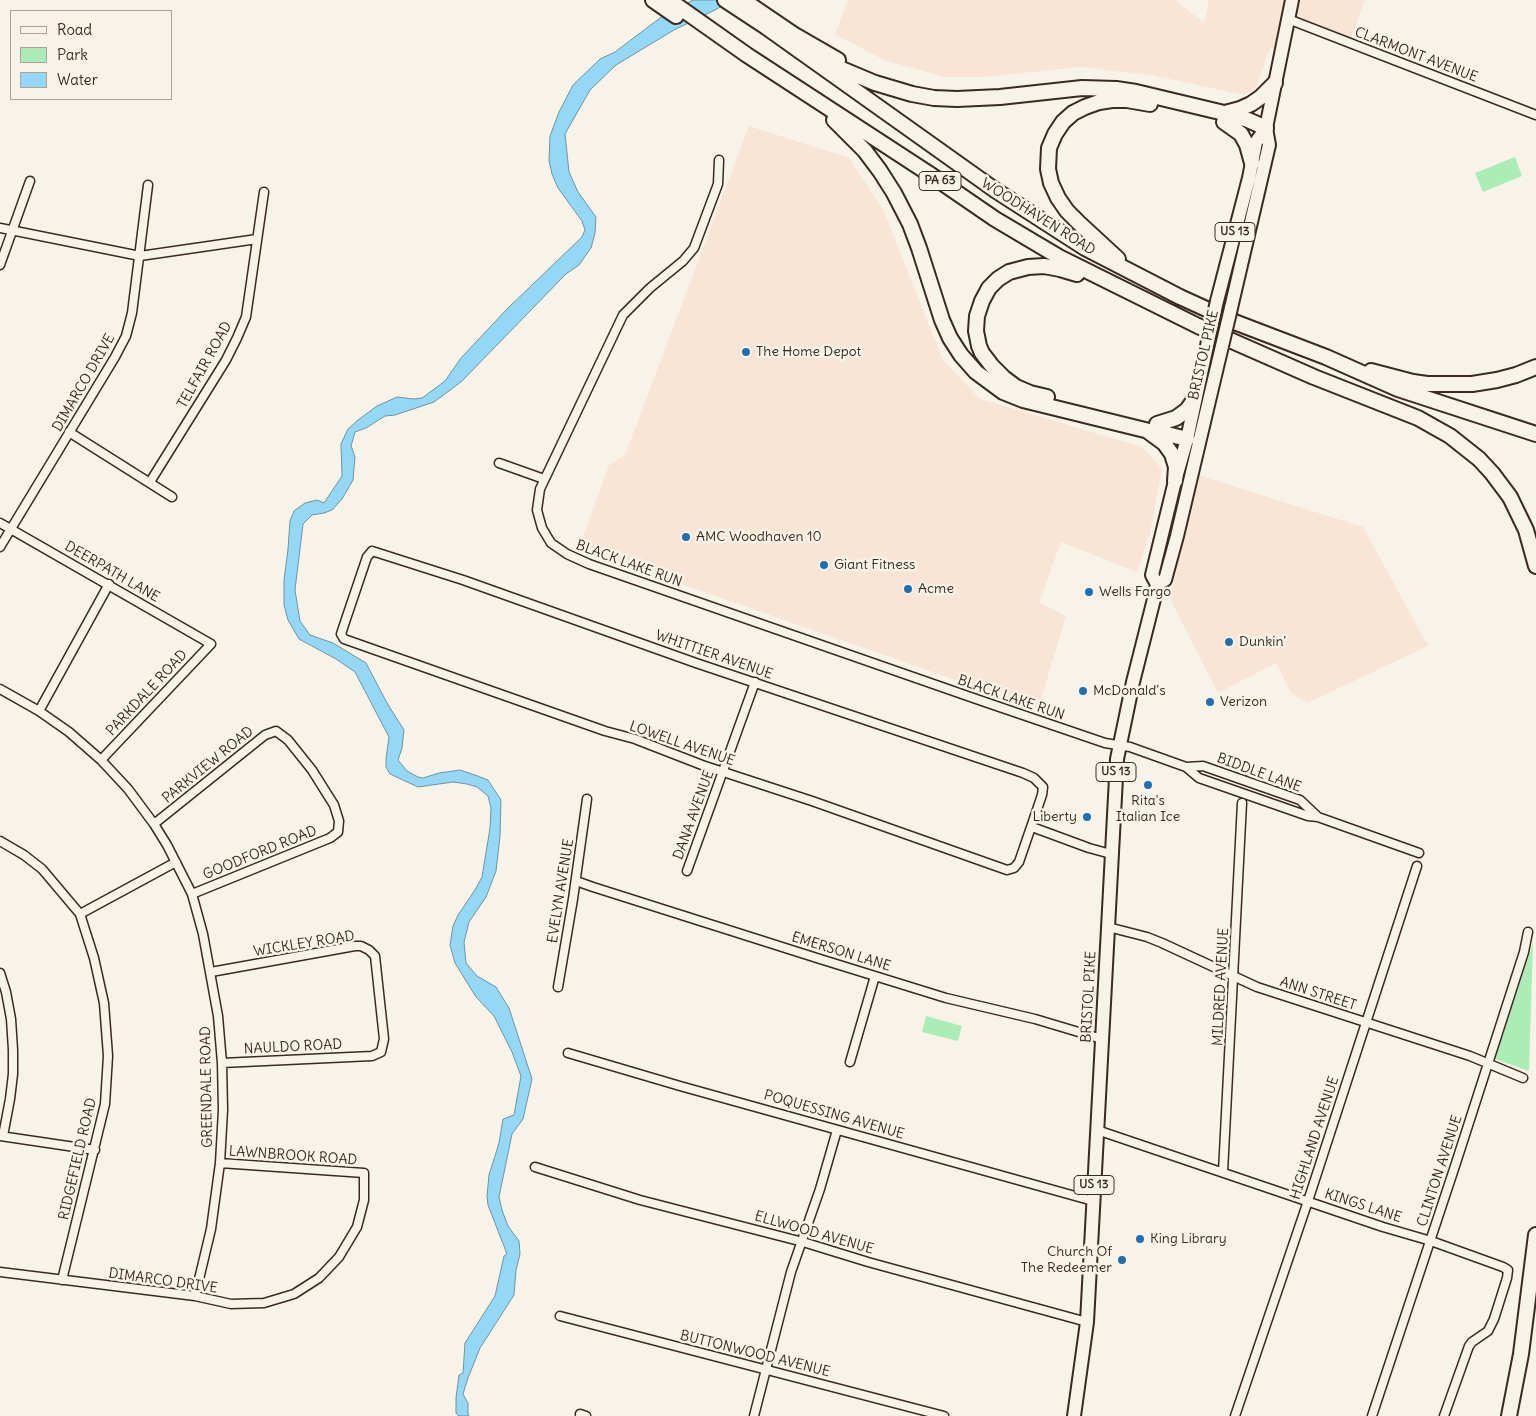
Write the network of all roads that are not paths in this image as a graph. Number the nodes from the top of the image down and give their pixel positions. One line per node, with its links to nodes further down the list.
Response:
1 (653, 0): 4 (highway, WOODHAVEN ROAD)
2 (1292, 0): 5 (main road, BRISTOL PIKE / US 13)
3 (733, 1): 7 (highway, WOODHAVEN ROAD / PA 63); 10 (highway)
4 (671, 5): 6 (highway, WOODHAVEN ROAD / PA 63)
5 (1288, 19): 9 (main road, BRISTOL PIKE / US 13); 11 (street, CLARMONT AVENUE)
6 (696, 24): 8 (highway, WOODHAVEN ROAD / PA 63); 19 (highway)
7 (766, 27): 10 (highway); 25 (highway, WOODHAVEN ROAD / PA 63)
8 (747, 55): 19 (highway); 26 (highway, WOODHAVEN ROAD / PA 63)
9 (1275, 83): 12 (highway); 13 (main road, BRISTOL PIKE / US 13)
10 (982, 98): 12 (highway)
11 (1536, 115)
12 (1224, 117): 13 (highway); 15 (highway); 25 (highway)
13 (1266, 128): 15 (main road, BRISTOL PIKE / US 13); 34 (main road, BRISTOL PIKE / US 13, bridge)
14 (719, 160): 37 (street, BLACK LAKE RUN)
15 (1252, 163): 30 (main road, BRISTOL PIKE / US 13, bridge)
16 (30, 181): 21 (street)
17 (148, 185): 23 (street, DIMARCO DRIVE)
18 (264, 192): 22 (street, TELFAIR ROAD)
19 (894, 193): 31 (highway)
20 (0, 228): 21 (street)
21 (12, 230): 23 (street); 24 (street)
22 (257, 239): 23 (street); 39 (street, TELFAIR ROAD)
23 (140, 256): 32 (street, DIMARCO DRIVE)
24 (0, 265)
25 (1146, 281): 28 (highway, WOODHAVEN ROAD / PA 63)
26 (1138, 297): 27 (highway, WOODHAVEN ROAD / PA 63); 31 (highway)
27 (1261, 354): 35 (highway); 45 (highway)
28 (1326, 358): 29 (highway); 33 (highway)
29 (1536, 367)
30 (1194, 400): 31 (highway); 34 (main road, BRISTOL PIKE / US 13)
31 (1153, 428): 34 (highway); 38 (highway)
32 (69, 432): 39 (street); 42 (street, DIMARCO DRIVE)
33 (1536, 434)
34 (1192, 436): 38 (main road, BRISTOL PIKE / US 13); 47 (main road, BRISTOL PIKE / US 13)
35 (1536, 444)
36 (499, 463): 37 (street)
37 (544, 480): 53 (street, BLACK LAKE RUN)
38 (1175, 481): 47 (main road, BRISTOL PIKE / US 13)
39 (150, 482): 40 (street)
40 (172, 497)
41 (0, 523): 42 (street, DEERPATH LANE)
42 (10, 529): 43 (street, DIMARCO DRIVE); 46 (street, DEERPATH LANE)
43 (0, 547)
44 (379, 553): 49 (street, WHITTIER AVENUE); 56 (street, LOWELL AVENUE)
45 (1536, 566)
46 (109, 584): 48 (street, DEERPATH LANE); 51 (street)
47 (1157, 584): 53 (main road, BRISTOL PIKE / US 13)
48 (211, 644): 54 (street, PARKDALE ROAD)
49 (755, 682): 56 (street, DANA AVENUE); 61 (street, WHITTIER AVENUE)
50 (0, 689): 51 (street, GREENDALE ROAD)
51 (39, 711): 54 (street, GREENDALE ROAD)
52 (279, 733): 60 (street, PARKVIEW ROAD); 69 (street, GOODFORD ROAD)
53 (1119, 745): 55 (street, BIDDLE LANE); 64 (main road, BRISTOL PIKE / US 13)
54 (102, 760): 60 (street, GREENDALE ROAD)
55 (1186, 767): 59 (street, BIDDLE LANE); 59 (street, BIDDLE LANE)
56 (723, 772): 61 (street, LOWELL AVENUE); 67 (street, DANA AVENUE)
57 (588, 799): 68 (street, EVELYN AVENUE)
58 (1242, 803): 76 (street, MILDRED AVENUE)
59 (1318, 817): 63 (street, BIDDLE LANE)
60 (154, 824): 65 (street, GREENDALE ROAD)
61 (1032, 827): 64 (street)
62 (0, 842): 70 (street, RIDGEFIELD ROAD)
63 (1419, 852)
64 (1111, 854): 71 (main road, BRISTOL PIKE / US 13)
65 (176, 862): 69 (street, GREENDALE ROAD); 70 (street)
66 (1418, 866): 78 (street, HIGHLAND AVENUE)
67 (688, 871)
68 (576, 881): 75 (street, EMERSON LANE); 77 (street, EVELYN AVENUE)
69 (192, 894): 73 (street, GREENDALE ROAD)
70 (80, 914): 89 (street, RIDGEFIELD ROAD)
71 (1108, 927): 76 (street, ANN STREET); 79 (main road, BRISTOL PIKE / US 13)
72 (1528, 932): 84 (street, CLINTON AVENUE)
73 (211, 972): 81 (street, WICKLEY ROAD); 83 (street, GREENDALE ROAD)
74 (0, 973): 88 (street)
75 (875, 976): 79 (street, EMERSON LANE); 82 (street)
76 (1234, 978): 78 (street, ANN STREET); 92 (street, MILDRED AVENUE)
77 (558, 987)
78 (1366, 1022): 84 (street, ANN STREET); 95 (street, HIGHLAND AVENUE)
79 (1102, 1040): 87 (main road, BRISTOL PIKE / US 13)
80 (568, 1053): 86 (street, POQUESSING AVENUE)
81 (364, 1056): 83 (street, NAULDO ROAD)
82 (850, 1062)
83 (222, 1063): 90 (street, GREENDALE ROAD)
84 (1488, 1063): 85 (street, ANN STREET); 97 (street, CLINTON AVENUE)
85 (1523, 1078)
86 (837, 1130): 94 (street, POQUESSING AVENUE); 98 (street)
87 (1097, 1130): 92 (street, KINGS LANE); 94 (main road, BRISTOL PIKE / US 13)
88 (1, 1136): 89 (street)
89 (95, 1150): 100 (street, RIDGEFIELD ROAD)
90 (220, 1163): 93 (street, LAWNBROOK ROAD); 101 (street, GREENDALE ROAD)
91 (535, 1167): 98 (street, ELLWOOD AVENUE)
92 (1223, 1172): 95 (street, KINGS LANE)
93 (364, 1173): 101 (street, DIMARCO DRIVE)
94 (1093, 1201): 103 (main road, BRISTOL PIKE / US 13)
95 (1308, 1201): 97 (street, KINGS LANE); 108 (street, HIGHLAND AVENUE)
96 (1536, 1236): 111 (highway)
97 (1431, 1241): 109 (street, CLINTON AVENUE); 110 (street, KINGS LANE)
98 (803, 1242): 103 (street, ELLWOOD AVENUE); 104 (street)
99 (0, 1272): 100 (street, DIMARCO DRIVE)
100 (62, 1280): 101 (street, DIMARCO DRIVE)
101 (195, 1296)
102 (560, 1316): 104 (street, BUTTONWOOD AVENUE)
103 (1087, 1322): 107 (main road, BRISTOL PIKE / US 13)
104 (767, 1370): 105 (street); 106 (street, BUTTONWOOD AVENUE)
105 (754, 1416)
106 (944, 1416)
107 (1074, 1416)
108 (1235, 1416)
109 (1372, 1416)
110 (1444, 1416)
111 (1509, 1416)

